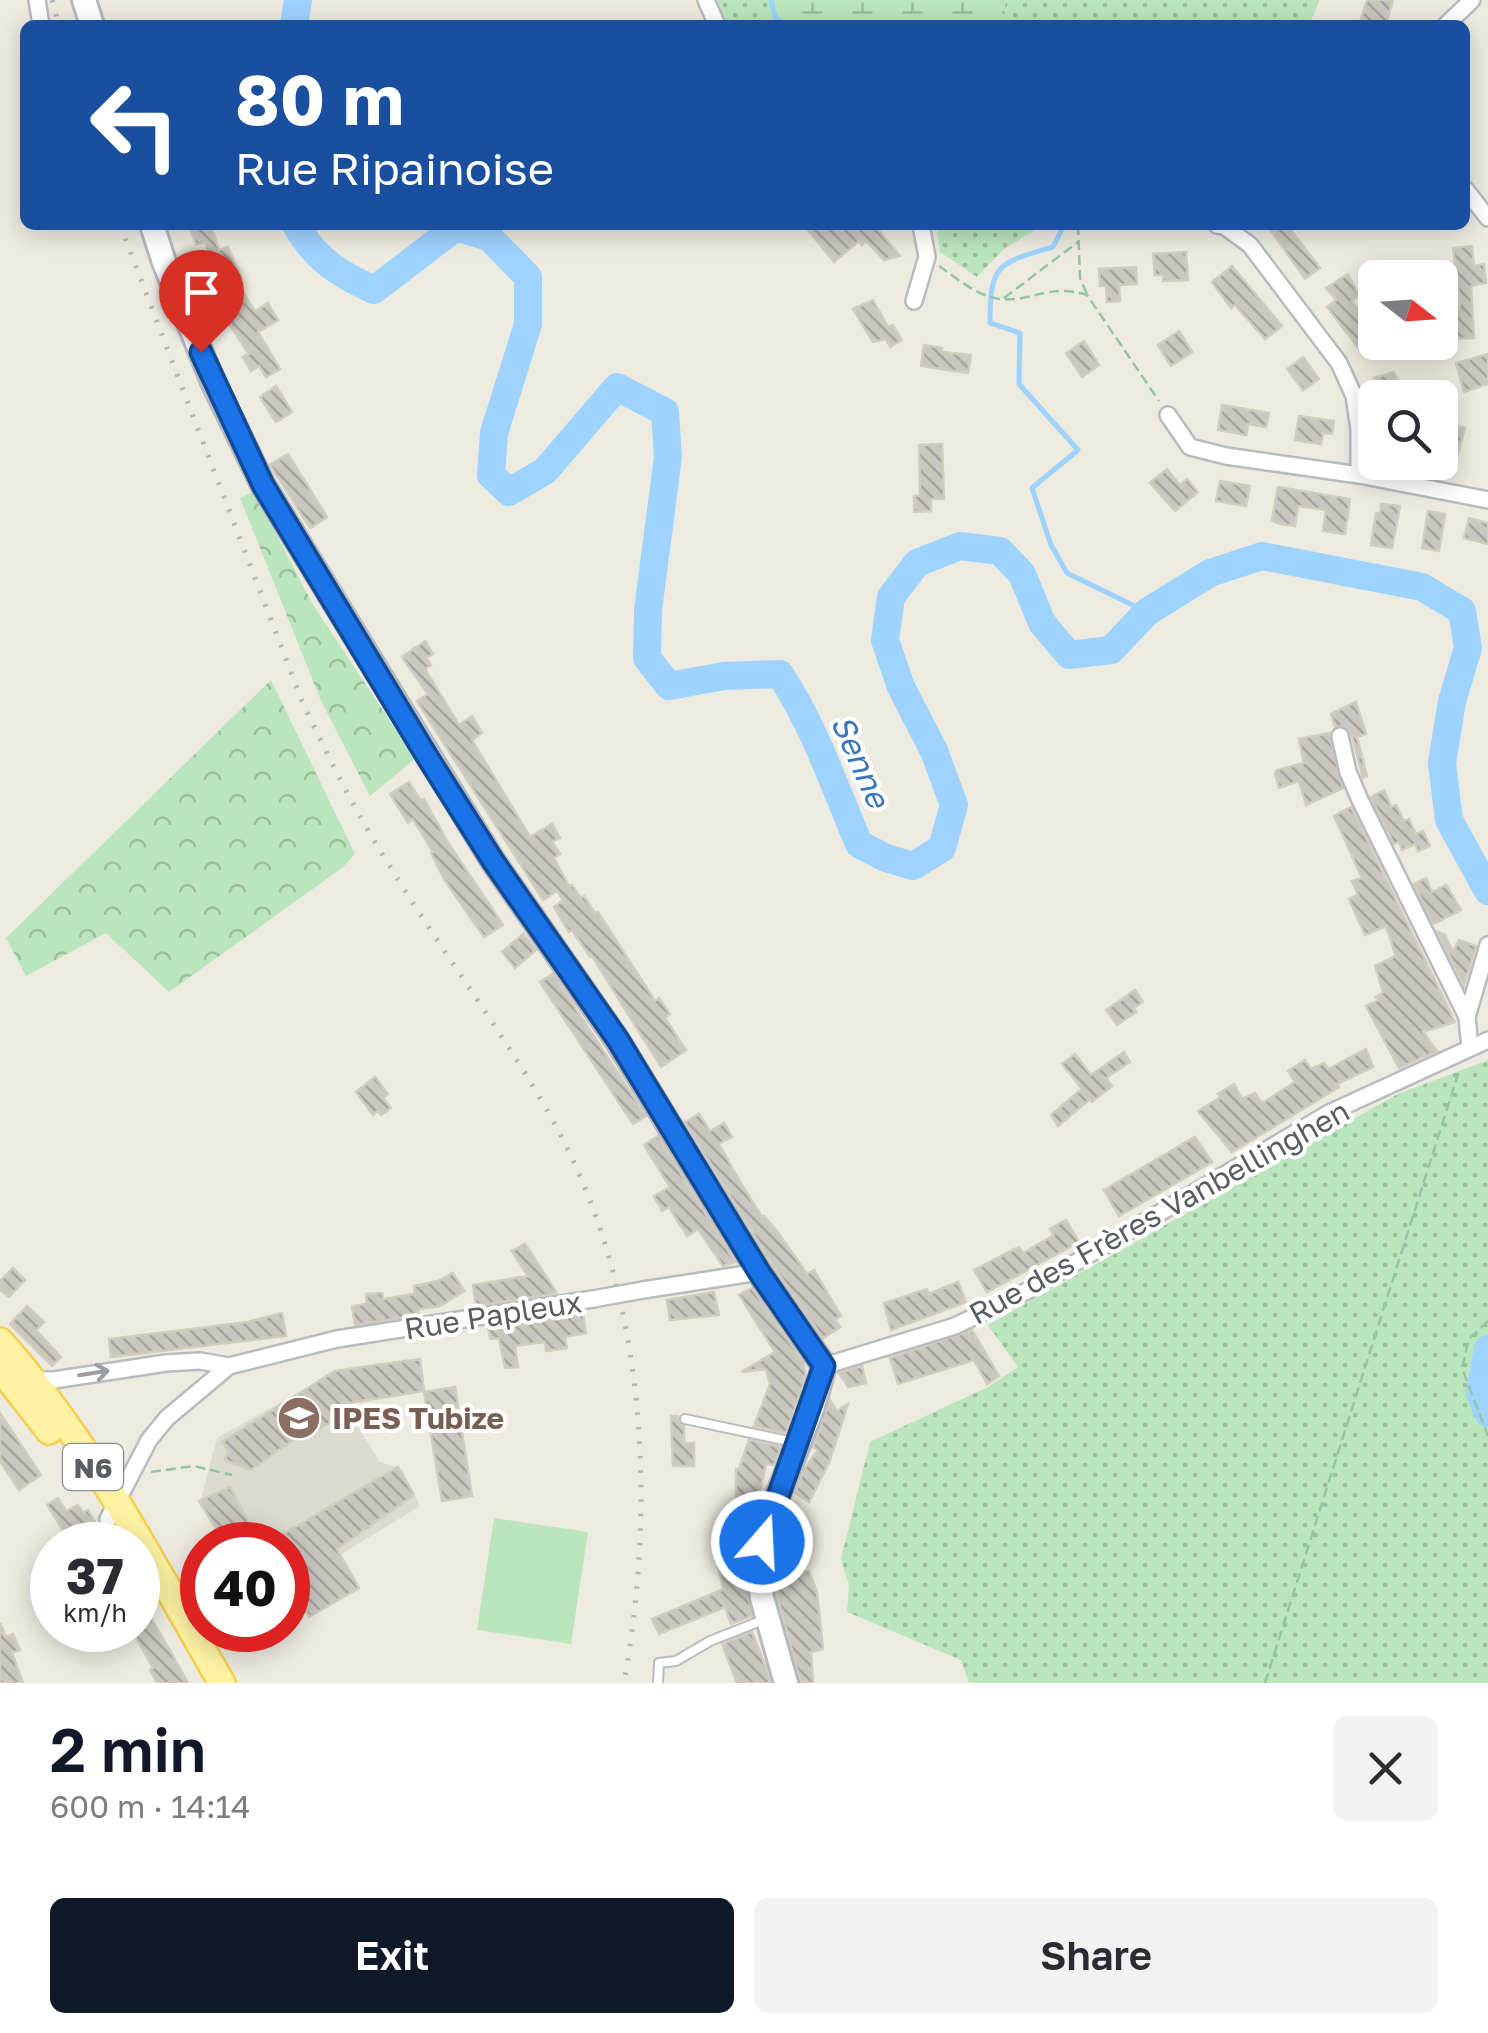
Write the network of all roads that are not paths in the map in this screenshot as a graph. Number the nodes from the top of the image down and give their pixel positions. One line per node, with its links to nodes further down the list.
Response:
1 (1472, 0): 2 (street)
2 (1451, 20)
3 (1470, 195): 4 (street)
4 (1488, 218)
5 (154, 230): 19 (street)
6 (922, 230): 8 (street)
7 (1229, 230): 10 (street)
8 (914, 301)
9 (1168, 415): 11 (street)
10 (1358, 444)
11 (1358, 475)
12 (1385, 480): 13 (street)
13 (1488, 500)
14 (1340, 736): 16 (street)
15 (1488, 945): 16 (street)
16 (1467, 1017): 18 (street)
17 (1488, 1040): 18 (street, Rue des Frères Vanbellinghen)
18 (1463, 1052): 22 (street, Rue des Frères Vanbellinghen)
19 (759, 1272): 21 (street, Rue Papleux, bridge); 22 (street)
20 (0, 1340): 24 (main road, N6)
21 (229, 1366): 24 (street, Rue Papleux, one-way to 21); 27 (street, Rue Papleux)
22 (824, 1366): 26 (street)
23 (0, 1368): 24 (street); 27 (main road, N6)
24 (34, 1382): 27 (main road, N6)
25 (685, 1419): 26 (lane)
26 (799, 1443): 30 (street)
27 (112, 1510): 28 (main road, N6); 32 (main road, N6)
28 (116, 1522)
29 (160, 1606): 31 (main road)
30 (767, 1619): 33 (lane); 34 (street)
31 (205, 1683)
32 (222, 1683)
33 (658, 1683)
34 (786, 1683)

